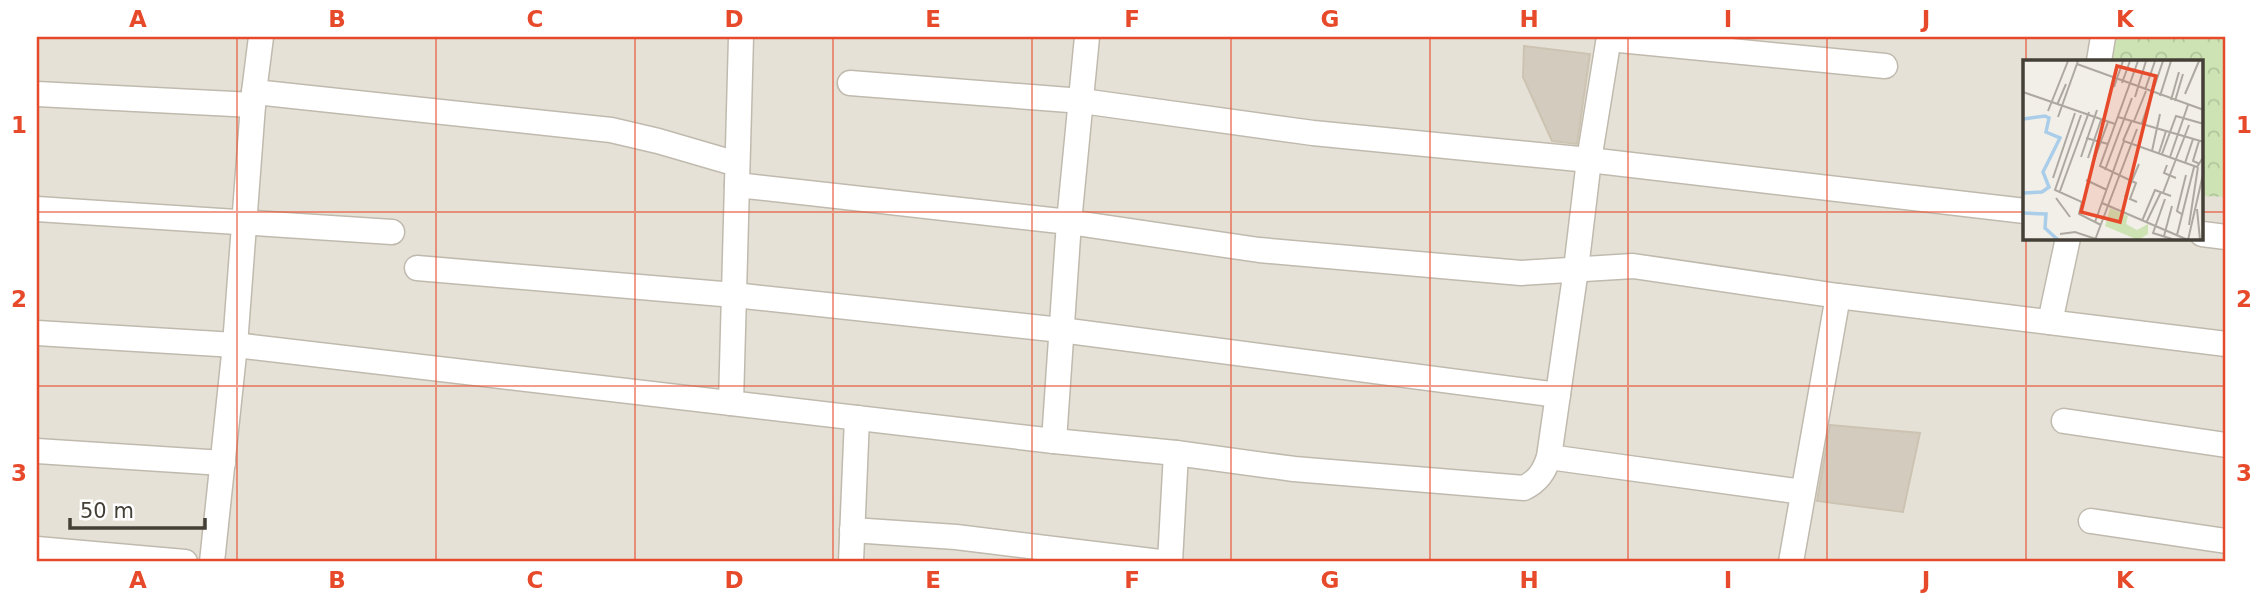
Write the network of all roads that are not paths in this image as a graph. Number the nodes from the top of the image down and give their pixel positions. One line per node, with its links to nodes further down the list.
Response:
1 (261, 37): 10 (street)
2 (740, 37): 13 (street)
3 (1087, 37): 11 (street)
4 (2104, 37): 6 (street)
5 (1609, 38): 7 (street); 12 (street)
6 (2099, 60)
7 (1885, 66)
8 (850, 83): 11 (street)
9 (37, 94): 10 (street)
10 (253, 99): 13 (street); 16 (street)
11 (1082, 101): 12 (street); 17 (street)
12 (1589, 160): 15 (street); 23 (street)
13 (737, 175): 17 (street); 24 (street)
14 (37, 209): 16 (street)
15 (2023, 211)
16 (243, 221): 18 (street); 30 (street)
17 (1069, 222): 23 (street); 27 (street)
18 (392, 232)
19 (2204, 234): 20 (street)
20 (2226, 237)
21 (2068, 240): 26 (street)
22 (417, 268): 24 (street)
23 (1576, 269): 25 (street); 31 (street)
24 (734, 295): 27 (street); 32 (street)
25 (1838, 296): 26 (street); 41 (street)
26 (2050, 322): 29 (street)
27 (1061, 330): 31 (street); 35 (street)
28 (37, 333): 30 (street)
29 (2226, 344)
30 (235, 345): 32 (street); 40 (street)
31 (1558, 395): 39 (street)
32 (731, 403): 33 (street)
33 (857, 418): 35 (street); 43 (street)
34 (2064, 421): 36 (street)
35 (1054, 441): 38 (street)
36 (2226, 445)
37 (37, 451): 40 (street)
38 (1176, 453): 39 (street); 50 (street)
39 (1549, 457): 41 (street)
40 (223, 463): 47 (street)
41 (1803, 492): 51 (street)
42 (2091, 521): 44 (street)
43 (852, 530): 48 (street); 49 (street)
44 (2226, 541)
45 (37, 549): 46 (street)
46 (186, 562)
47 (212, 562)
48 (850, 562)
49 (1160, 562)
50 (1170, 562)
51 (1791, 562)

